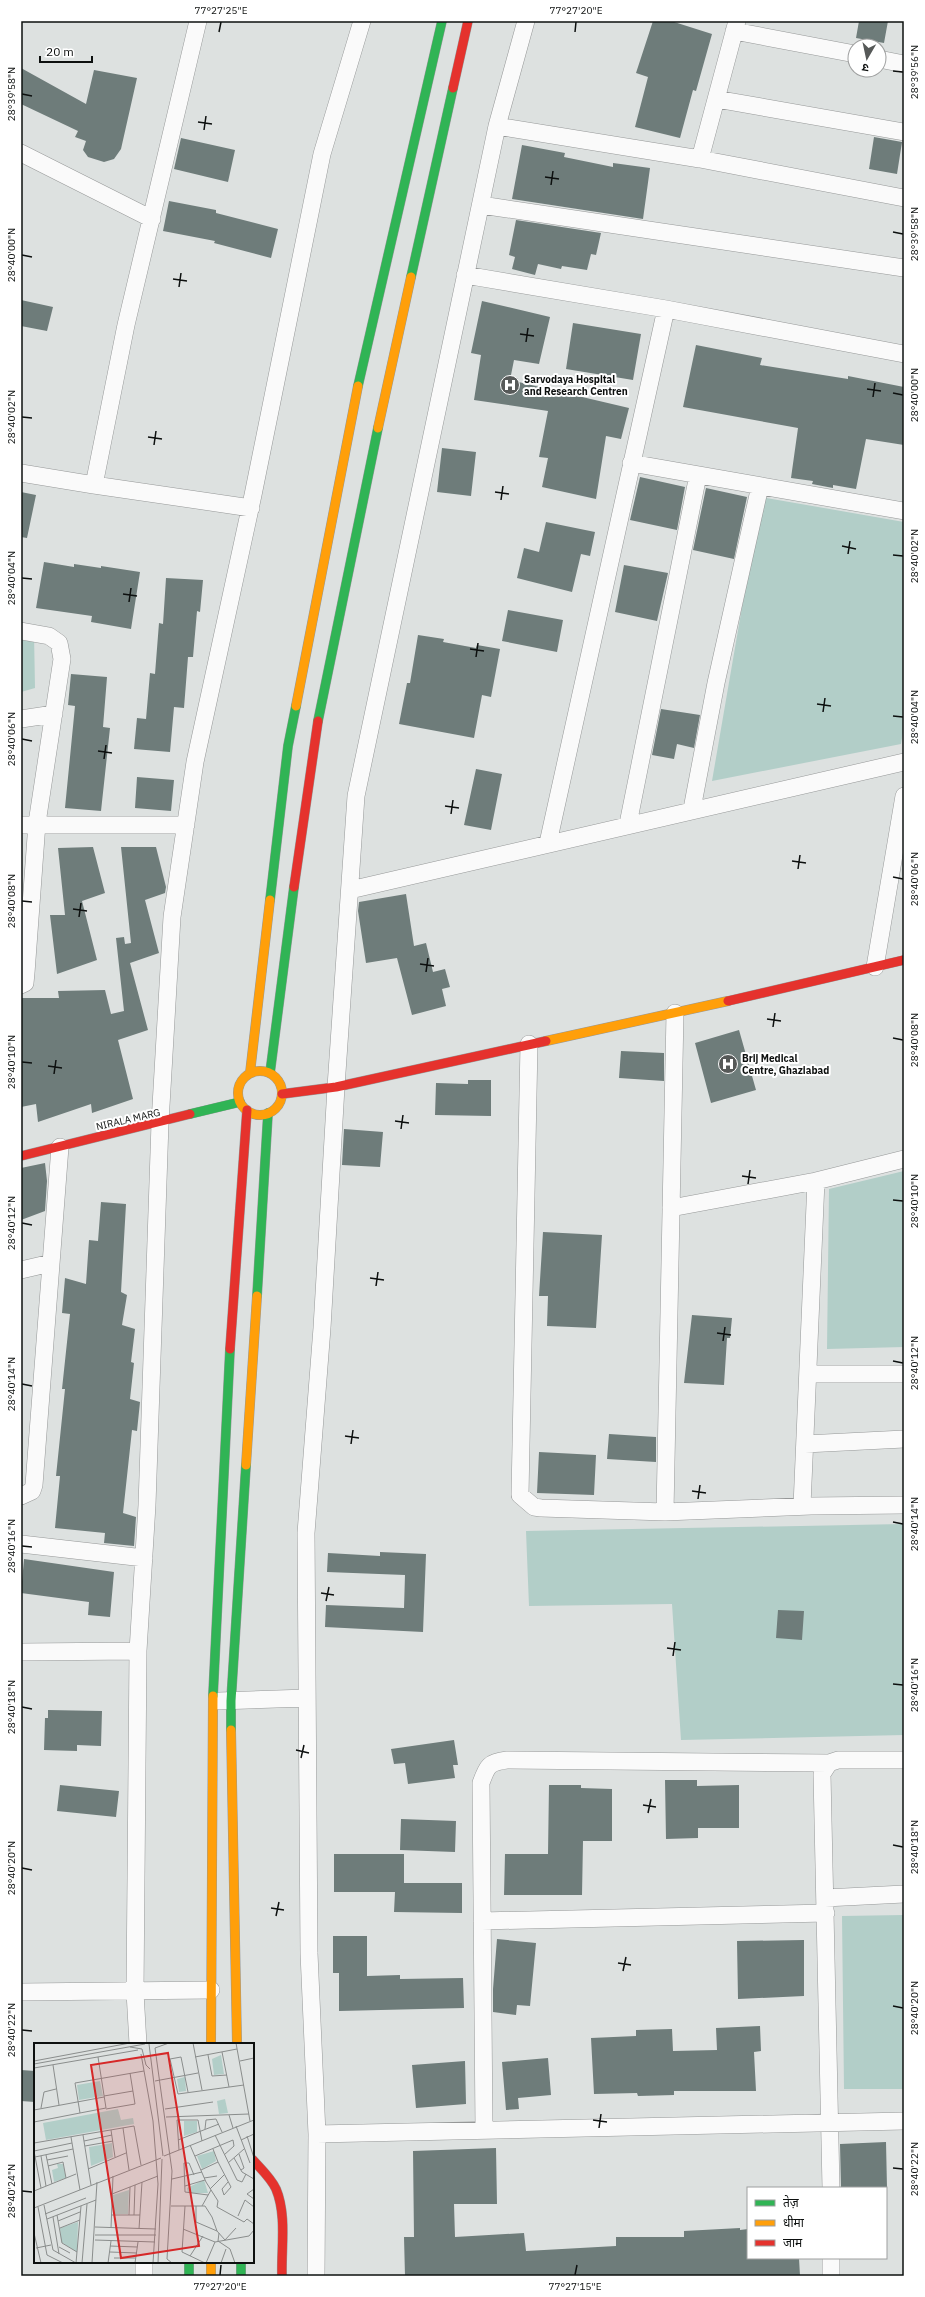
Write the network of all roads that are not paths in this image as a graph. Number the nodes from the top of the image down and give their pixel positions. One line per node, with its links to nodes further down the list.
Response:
1 (198, 21): 17 (street)
2 (362, 21): 27 (street)
3 (442, 21): 45 (main road)
4 (468, 21): 46 (main road)
5 (526, 21): 11 (street)
6 (736, 26): 7 (street); 10 (street)
7 (847, 52)
8 (887, 61): 9 (street)
9 (904, 64)
10 (716, 99): 12 (street); 14 (street)
11 (497, 126): 14 (street); 16 (street)
12 (904, 132)
13 (21, 153): 17 (street)
14 (700, 159): 15 (street)
15 (904, 198)
16 (481, 205): 18 (street); 19 (street)
17 (152, 219): 25 (street)
18 (904, 268)
19 (465, 275): 20 (street); 39 (street)
20 (666, 309): 21 (street); 22 (street)
21 (904, 354)
22 (631, 463): 24 (street); 38 (street)
23 (21, 473): 25 (street)
24 (698, 475): 26 (street); 36 (street)
25 (94, 485): 27 (street)
26 (760, 486): 28 (street); 34 (street)
27 (250, 508): 37 (street)
28 (904, 511)
29 (21, 631): 30 (street)
30 (54, 714): 31 (street); 35 (street)
31 (21, 719)
32 (904, 762): 34 (street)
33 (904, 796): 41 (street)
34 (692, 809): 36 (street)
35 (29, 824): 37 (street); 42 (street)
36 (628, 824): 38 (street)
37 (186, 825): 52 (street)
38 (548, 842): 39 (street)
39 (350, 890): 47 (street)
40 (904, 960): 41 (main road)
41 (875, 966): 43 (main road)
42 (21, 985)
43 (675, 1013): 44 (main road); 57 (street)
44 (529, 1044): 47 (main road); 67 (street)
45 (250, 1073): 46 (main road); 49 (main road)
46 (270, 1073): 48 (main road)
47 (336, 1087): 48 (main road); 72 (street)
48 (282, 1094): 51 (main road)
49 (240, 1102): 50 (main road); 52 (main road, NIRALA MARG)
50 (247, 1110): 51 (main road); 73 (main road)
51 (268, 1113): 74 (main road)
52 (160, 1123): 53 (main road, NIRALA MARG); 69 (street)
53 (60, 1147): 54 (main road, NIRALA MARG); 58 (street)
54 (21, 1156)
55 (904, 1159): 56 (street)
56 (816, 1181): 57 (street); 60 (street)
57 (671, 1208): 67 (street)
58 (51, 1263): 59 (street); 64 (street)
59 (21, 1270)
60 (808, 1374): 61 (street); 63 (street)
61 (904, 1374)
62 (904, 1439): 63 (street)
63 (805, 1444): 66 (street)
64 (21, 1496)
65 (904, 1505): 66 (street)
66 (802, 1506): 67 (street)
67 (665, 1512)
68 (21, 1544): 69 (street)
69 (144, 1558): 70 (street)
70 (138, 1651): 71 (street); 82 (street)
71 (21, 1652)
72 (307, 1698): 74 (street); 89 (street)
73 (213, 1700): 74 (street); 80 (main road)
74 (230, 1701): 85 (main road)
75 (904, 1760): 76 (street)
76 (829, 1763): 78 (street); 79 (street)
77 (904, 1894): 78 (street)
78 (826, 1905): 79 (street); 86 (street)
79 (482, 1921): 88 (street)
80 (211, 1990): 82 (street); 84 (main road)
81 (21, 1992): 82 (street)
82 (135, 1992): 83 (street)
83 (138, 2043)
84 (211, 2043)
85 (237, 2043)
86 (831, 2121): 87 (street); 88 (street); 91 (street)
87 (904, 2121)
88 (484, 2130): 89 (street)
89 (317, 2134): 102 (street)
90 (254, 2161): 101 (main road)
91 (831, 2187)
92 (831, 2259): 103 (street)
93 (144, 2263): 97 (street)
94 (190, 2263): 98 (main road)
95 (211, 2263): 99 (main road)
96 (241, 2263): 100 (main road)
97 (144, 2276)
98 (190, 2276)
99 (211, 2276)
100 (241, 2276)
101 (282, 2276)
102 (316, 2276)
103 (831, 2276)

